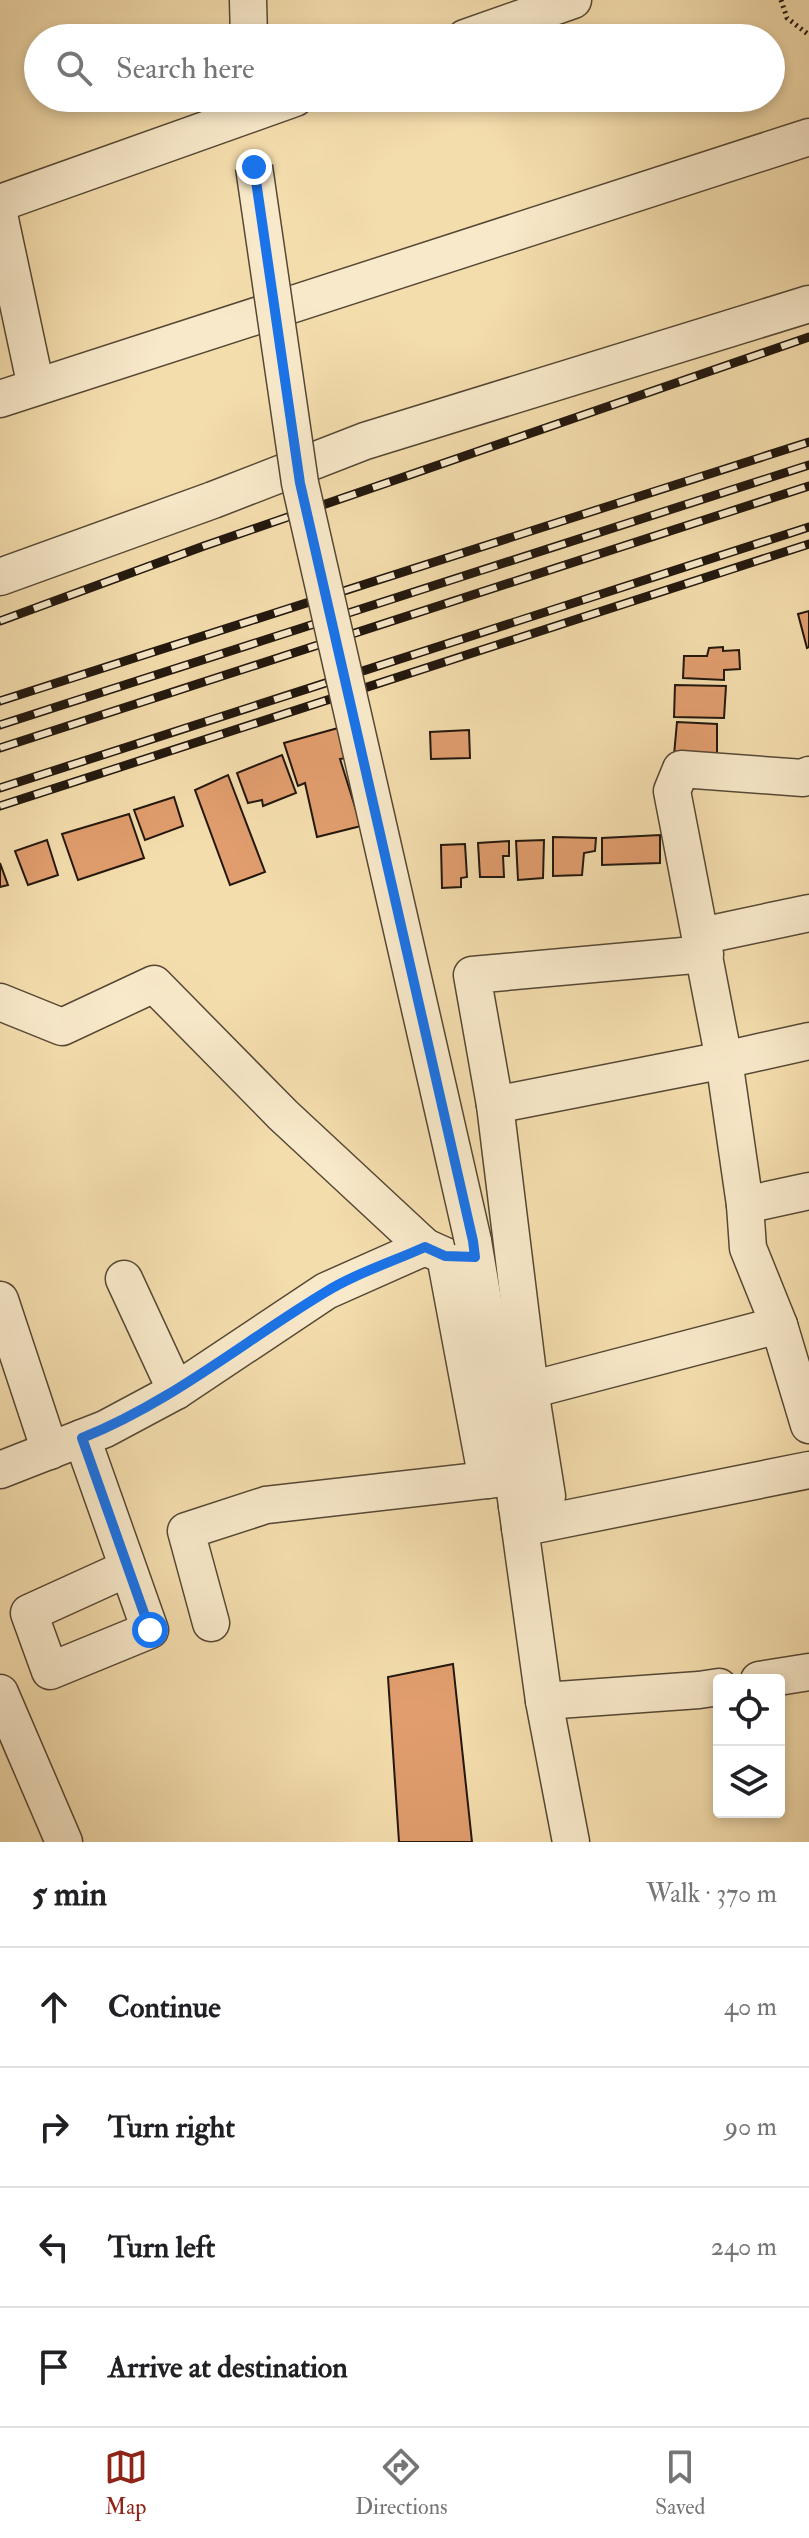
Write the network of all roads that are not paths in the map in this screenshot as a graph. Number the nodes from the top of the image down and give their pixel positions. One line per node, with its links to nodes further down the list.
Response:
1 (248, 0): 3 (street)
2 (573, 0): 4 (street)
3 (249, 24)
4 (505, 24)
5 (235, 112): 8 (street)
6 (250, 112): 23 (street, bridge)
7 (809, 137): 11 (street)
8 (0, 203)
9 (0, 219): 11 (street)
10 (809, 304): 13 (street)
11 (36, 387): 12 (street)
12 (0, 399)
13 (0, 577)
14 (809, 775): 16 (street)
15 (809, 913): 16 (street)
16 (703, 945): 19 (street); 20 (street)
17 (0, 1002): 23 (street)
18 (809, 1041): 19 (street)
19 (724, 1060): 20 (street); 22 (street)
20 (495, 1105): 27 (street)
21 (809, 1191): 22 (street)
22 (745, 1205): 26 (street)
23 (454, 1250): 28 (street); 33 (street)
24 (124, 1279): 28 (street)
25 (0, 1300): 30 (street)
26 (779, 1325): 27 (street); 29 (street)
27 (530, 1390): 33 (street)
28 (176, 1391): 30 (street)
29 (808, 1416)
30 (66, 1444): 31 (street); 34 (street)
31 (0, 1470)
32 (809, 1470): 33 (street)
33 (509, 1498): 35 (street); 40 (street)
34 (128, 1568)
35 (211, 1623)
36 (809, 1672): 37 (street)
37 (785, 1676)
38 (713, 1688): 40 (street)
39 (0, 1693): 42 (street)
40 (544, 1701): 41 (street)
41 (562, 1832)
42 (64, 1842)

